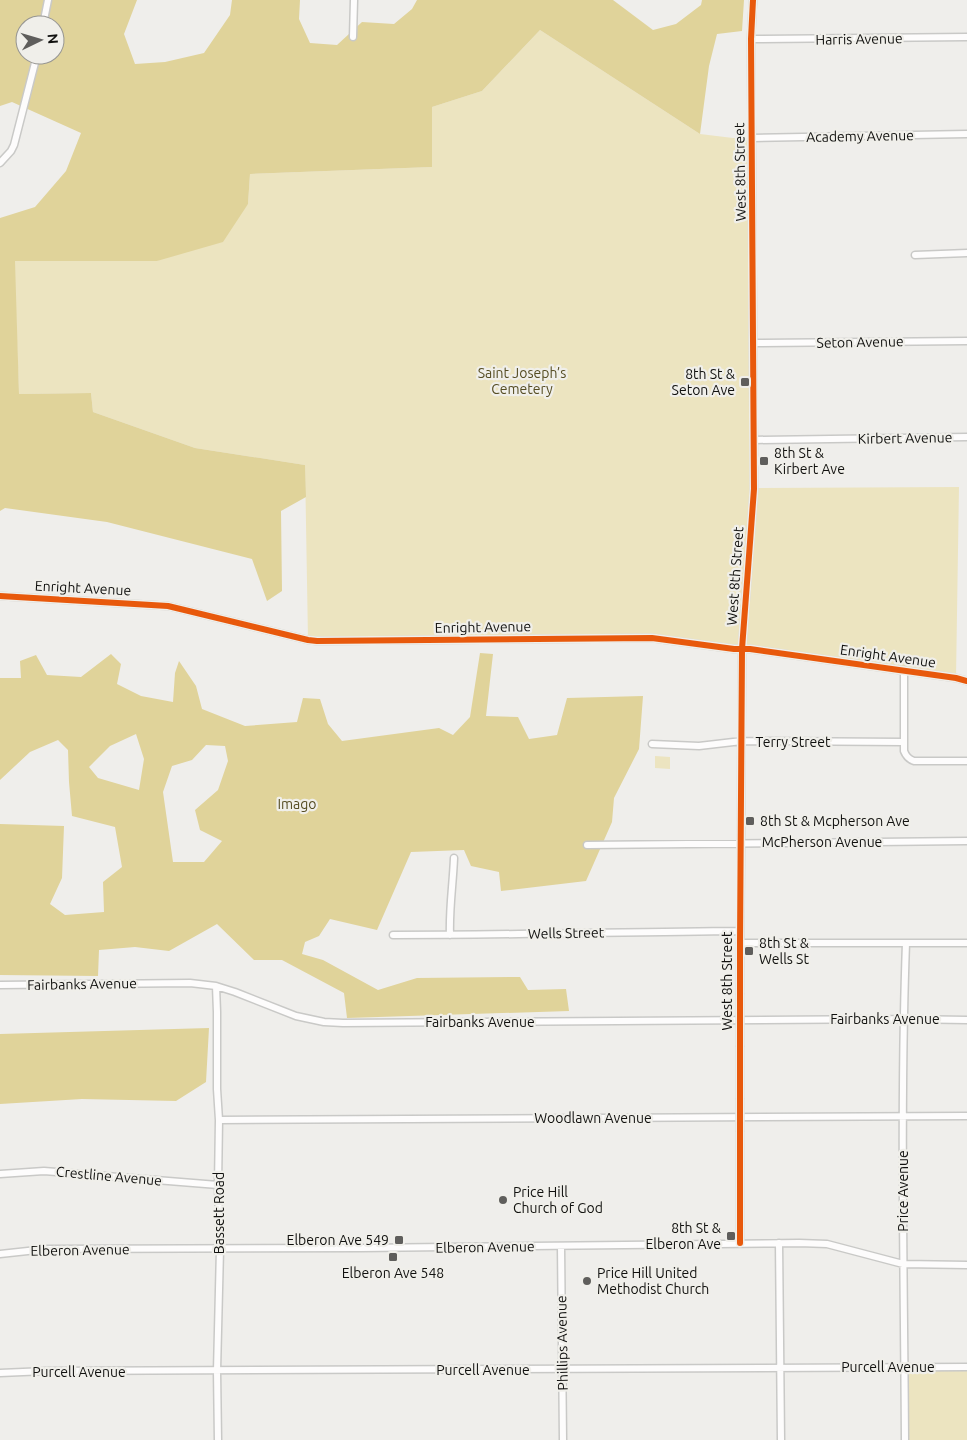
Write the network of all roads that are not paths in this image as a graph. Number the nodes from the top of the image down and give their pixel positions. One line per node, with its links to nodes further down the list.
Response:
1 (48, 0): 4 (street)
2 (354, 0): 5 (street)
3 (753, 0): 7 (street, West 8th Street)
4 (45, 15)
5 (354, 37)
6 (967, 37): 7 (street, Harris Avenue)
7 (751, 39): 10 (street, West 8th Street)
8 (34, 65): 11 (street)
9 (967, 134): 10 (street, Academy Avenue)
10 (752, 138): 15 (street, West 8th Street)
11 (0, 163)
12 (967, 254): 13 (street)
13 (915, 255)
14 (967, 341): 15 (street, Seton Avenue)
15 (754, 343): 17 (street, West 8th Street)
16 (967, 437): 17 (street, Kirbert Avenue)
17 (754, 440): 19 (street, West 8th Street)
18 (0, 596): 19 (street, Enright Avenue)
19 (742, 649): 20 (street, Enright Avenue); 22 (street, West 8th Street)
20 (904, 670): 21 (street, Enright Avenue); 23 (street)
21 (967, 681)
22 (742, 742): 23 (street, Terry Street); 24 (street, Terry Street); 27 (street, West 8th Street)
23 (904, 742): 25 (street)
24 (652, 744)
25 (967, 761)
26 (967, 841): 27 (street, McPherson Avenue)
27 (741, 842): 28 (street, McPherson Avenue); 30 (street, West 8th Street)
28 (588, 845)
29 (454, 858): 32 (street)
30 (740, 931): 32 (street, Wells Street); 33 (street, West 8th Street)
31 (393, 935): 32 (street, Wells Street)
32 (450, 936)
33 (740, 943): 34 (street); 45 (street, West 8th Street, bridge)
34 (906, 943): 35 (street); 38 (street, Price Avenue)
35 (967, 943)
36 (0, 985): 37 (street, Fairbanks Avenue)
37 (216, 986): 38 (street, Fairbanks Avenue); 42 (street, Bassett Road)
38 (903, 1019): 39 (street, Fairbanks Avenue); 40 (street, Price Avenue)
39 (967, 1020)
40 (903, 1116): 41 (street, Woodlawn Avenue); 42 (street, Woodlawn Avenue); 50 (street, Price Avenue)
41 (967, 1116)
42 (219, 1120): 44 (street, Bassett Road)
43 (0, 1174): 44 (street, Crestline Avenue)
44 (218, 1186): 48 (street, Bassett Road)
45 (740, 1243): 46 (street, Elberon Avenue); 47 (street, Elberon Avenue)
46 (779, 1244): 50 (street, Elberon Avenue); 54 (street)
47 (561, 1246): 48 (street, Elberon Avenue); 55 (street, Phillips Avenue)
48 (220, 1249): 49 (street, Elberon Avenue); 56 (street, Bassett Road)
49 (0, 1254)
50 (903, 1264): 51 (street, Elberon Avenue); 52 (street, Price Avenue)
51 (967, 1265)
52 (904, 1367): 53 (street, Purcell Avenue); 54 (street, Purcell Avenue); 61 (street, Price Avenue)
53 (967, 1367)
54 (780, 1368): 55 (street, Purcell Avenue); 60 (street)
55 (561, 1369): 56 (street, Purcell Avenue); 59 (street, Phillips Avenue)
56 (217, 1371): 57 (street, Purcell Avenue); 58 (street, Bassett Road)
57 (0, 1373)
58 (218, 1440)
59 (563, 1440)
60 (781, 1440)
61 (905, 1440)

